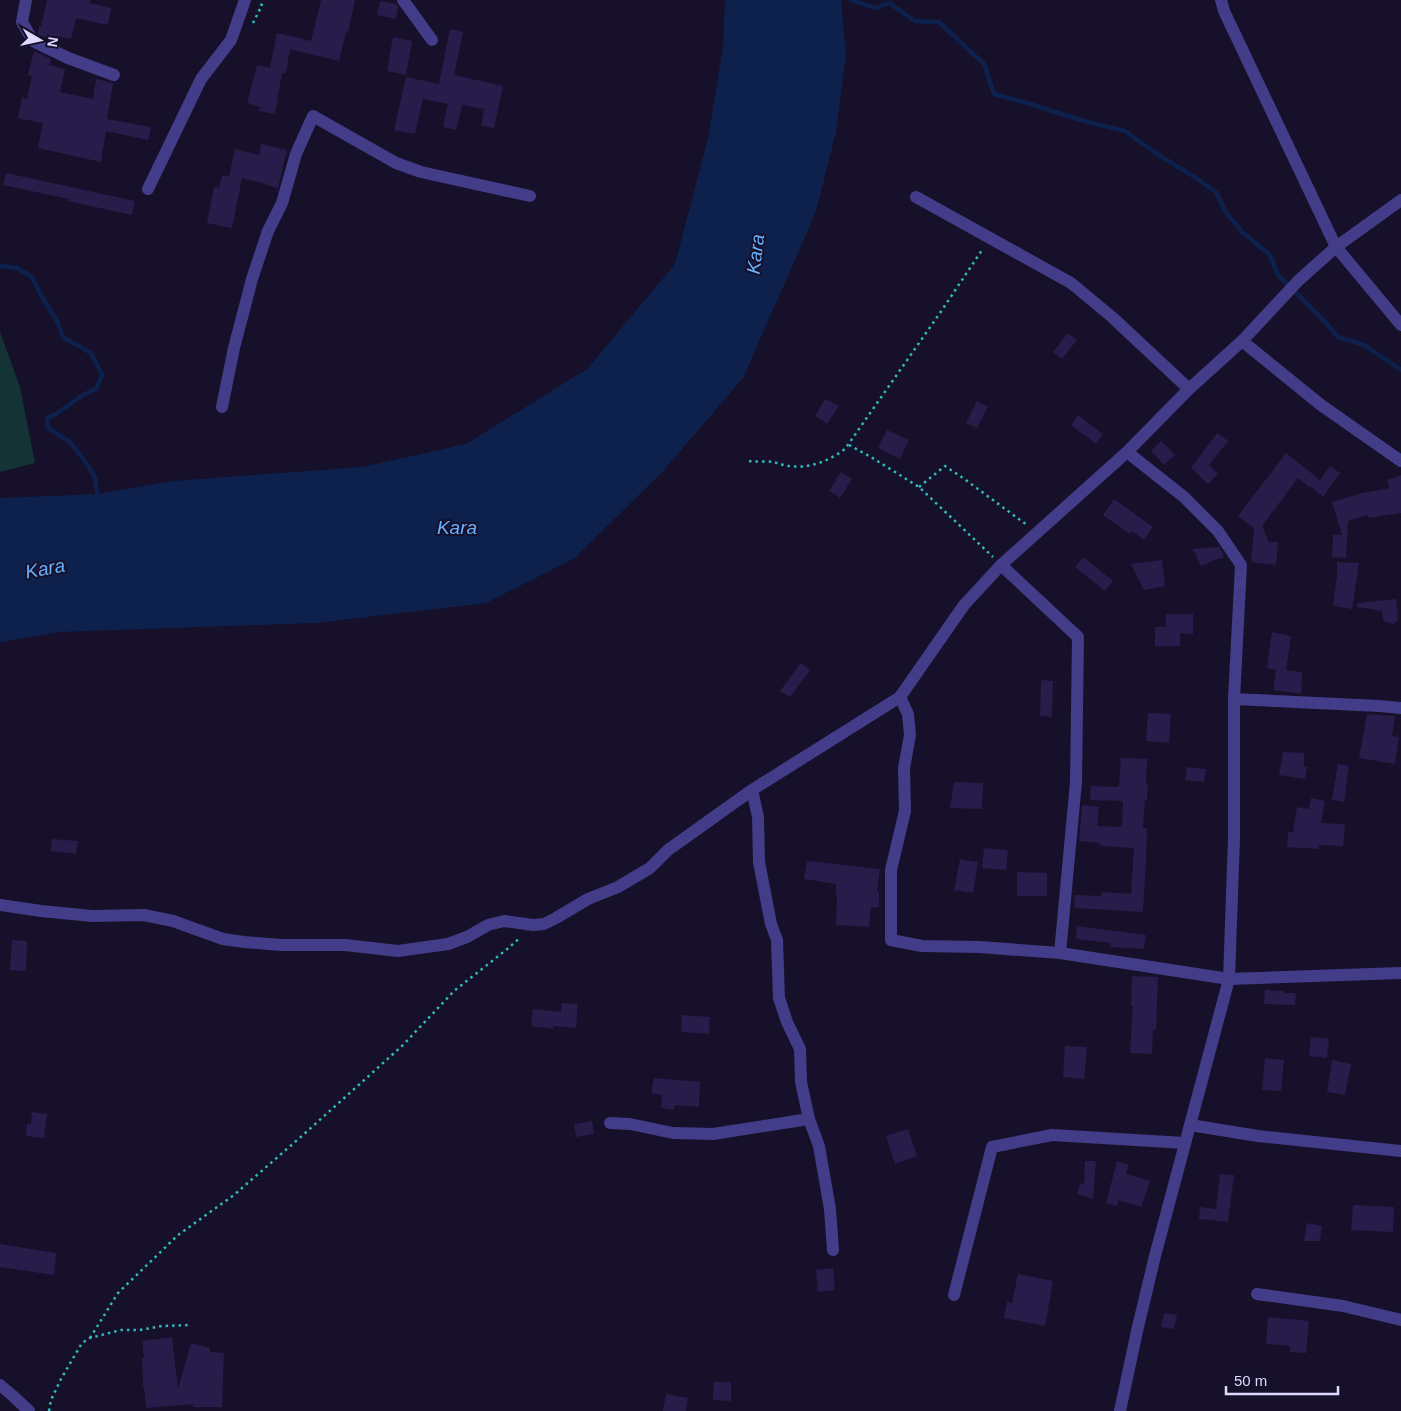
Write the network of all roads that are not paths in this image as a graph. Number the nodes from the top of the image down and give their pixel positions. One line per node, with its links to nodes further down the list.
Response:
1 (26, 0): 6 (street)
2 (245, 0): 7 (street)
3 (403, 0): 5 (street)
4 (1221, 0): 11 (street)
5 (432, 40)
6 (114, 75)
7 (148, 189)
8 (530, 196): 15 (street)
9 (916, 197): 14 (street)
10 (1401, 200): 11 (street)
11 (1336, 247): 12 (street); 13 (street)
12 (1401, 325)
13 (1242, 341): 14 (street); 17 (street)
14 (1189, 389): 16 (street)
15 (222, 407)
16 (1126, 452): 18 (street); 20 (street)
17 (1401, 461)
18 (1001, 565): 19 (street); 24 (street)
19 (900, 697): 22 (street); 24 (street)
20 (1234, 699): 21 (street); 26 (street)
21 (1401, 708)
22 (752, 790): 23 (street); 27 (street)
23 (0, 905)
24 (1060, 952): 26 (street)
25 (1401, 973): 26 (street)
26 (1229, 979): 29 (street)
27 (809, 1120): 28 (street); 32 (street)
28 (610, 1123)
29 (1190, 1126): 30 (street); 31 (street)
30 (1185, 1143): 34 (street); 38 (street)
31 (1401, 1151)
32 (833, 1250)
33 (1257, 1294): 35 (street)
34 (954, 1295)
35 (1401, 1320)
36 (0, 1385): 37 (street)
37 (29, 1411)
38 (1120, 1411)

